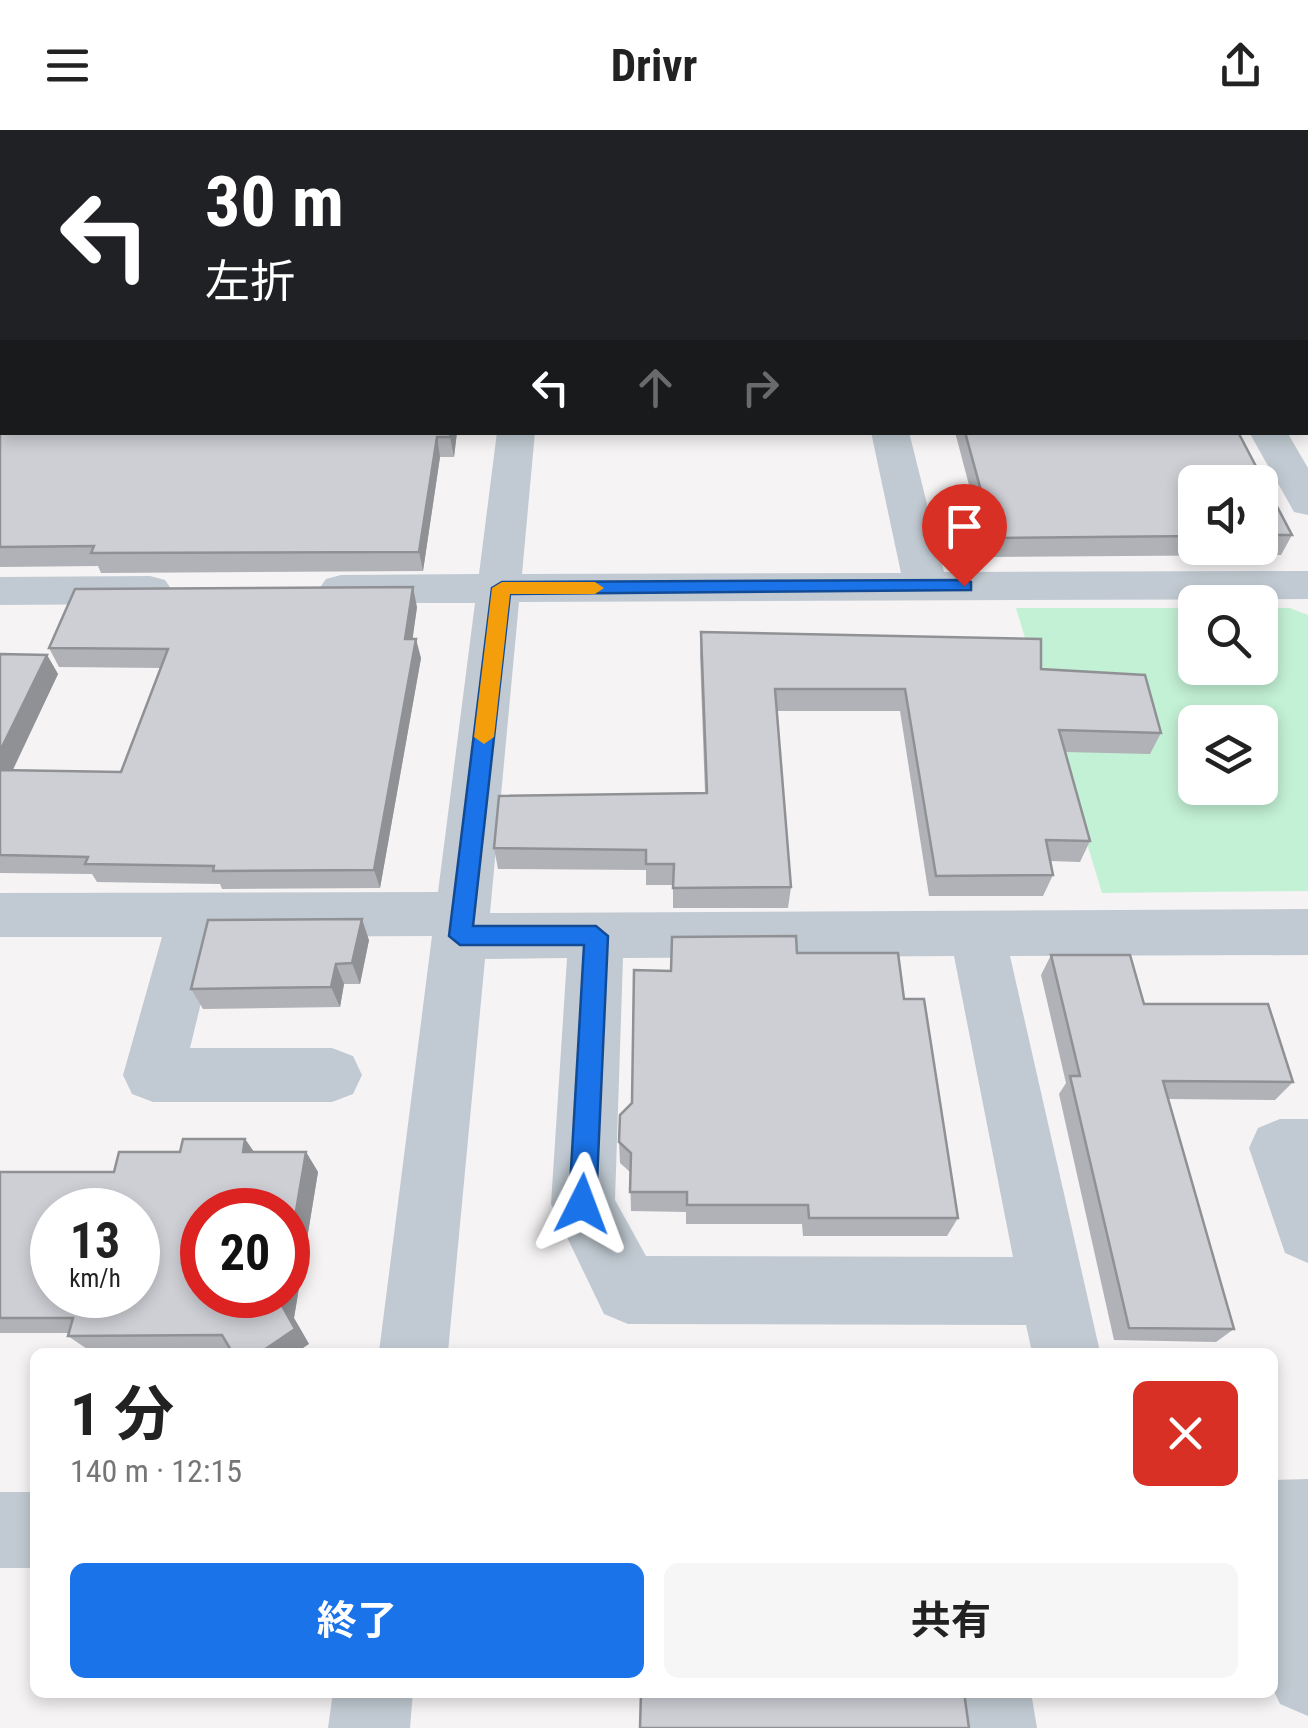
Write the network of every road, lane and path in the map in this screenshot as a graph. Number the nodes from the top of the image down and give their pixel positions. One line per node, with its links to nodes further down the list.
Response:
1 (516, 435): 7 (street)
2 (891, 435): 6 (street)
3 (1270, 435): 4 (street)
4 (1308, 503)
5 (1308, 584): 6 (street)
6 (926, 586): 7 (street)
7 (502, 588): 8 (street); 13 (street)
8 (309, 589)
9 (193, 590): 10 (street)
10 (0, 591)
11 (196, 914): 12 (street); 13 (street); 17 (street)
12 (0, 915)
13 (462, 925): 16 (street); 21 (street)
14 (1308, 932): 15 (street)
15 (977, 934): 16 (street); 20 (street)
16 (596, 936): 20 (street)
17 (332, 1075)
18 (1308, 1148): 19 (street)
19 (1308, 1231)
20 (1053, 1291): 22 (street)
21 (414, 1348)
22 (1065, 1348)
23 (1308, 1516): 24 (street)
24 (1278, 1517)
25 (0, 1530): 26 (street)
26 (30, 1530)
27 (1278, 1571): 28 (street)
28 (1308, 1676)
29 (372, 1698): 31 (street)
30 (992, 1698): 32 (street)
31 (369, 1728)
32 (996, 1728)

